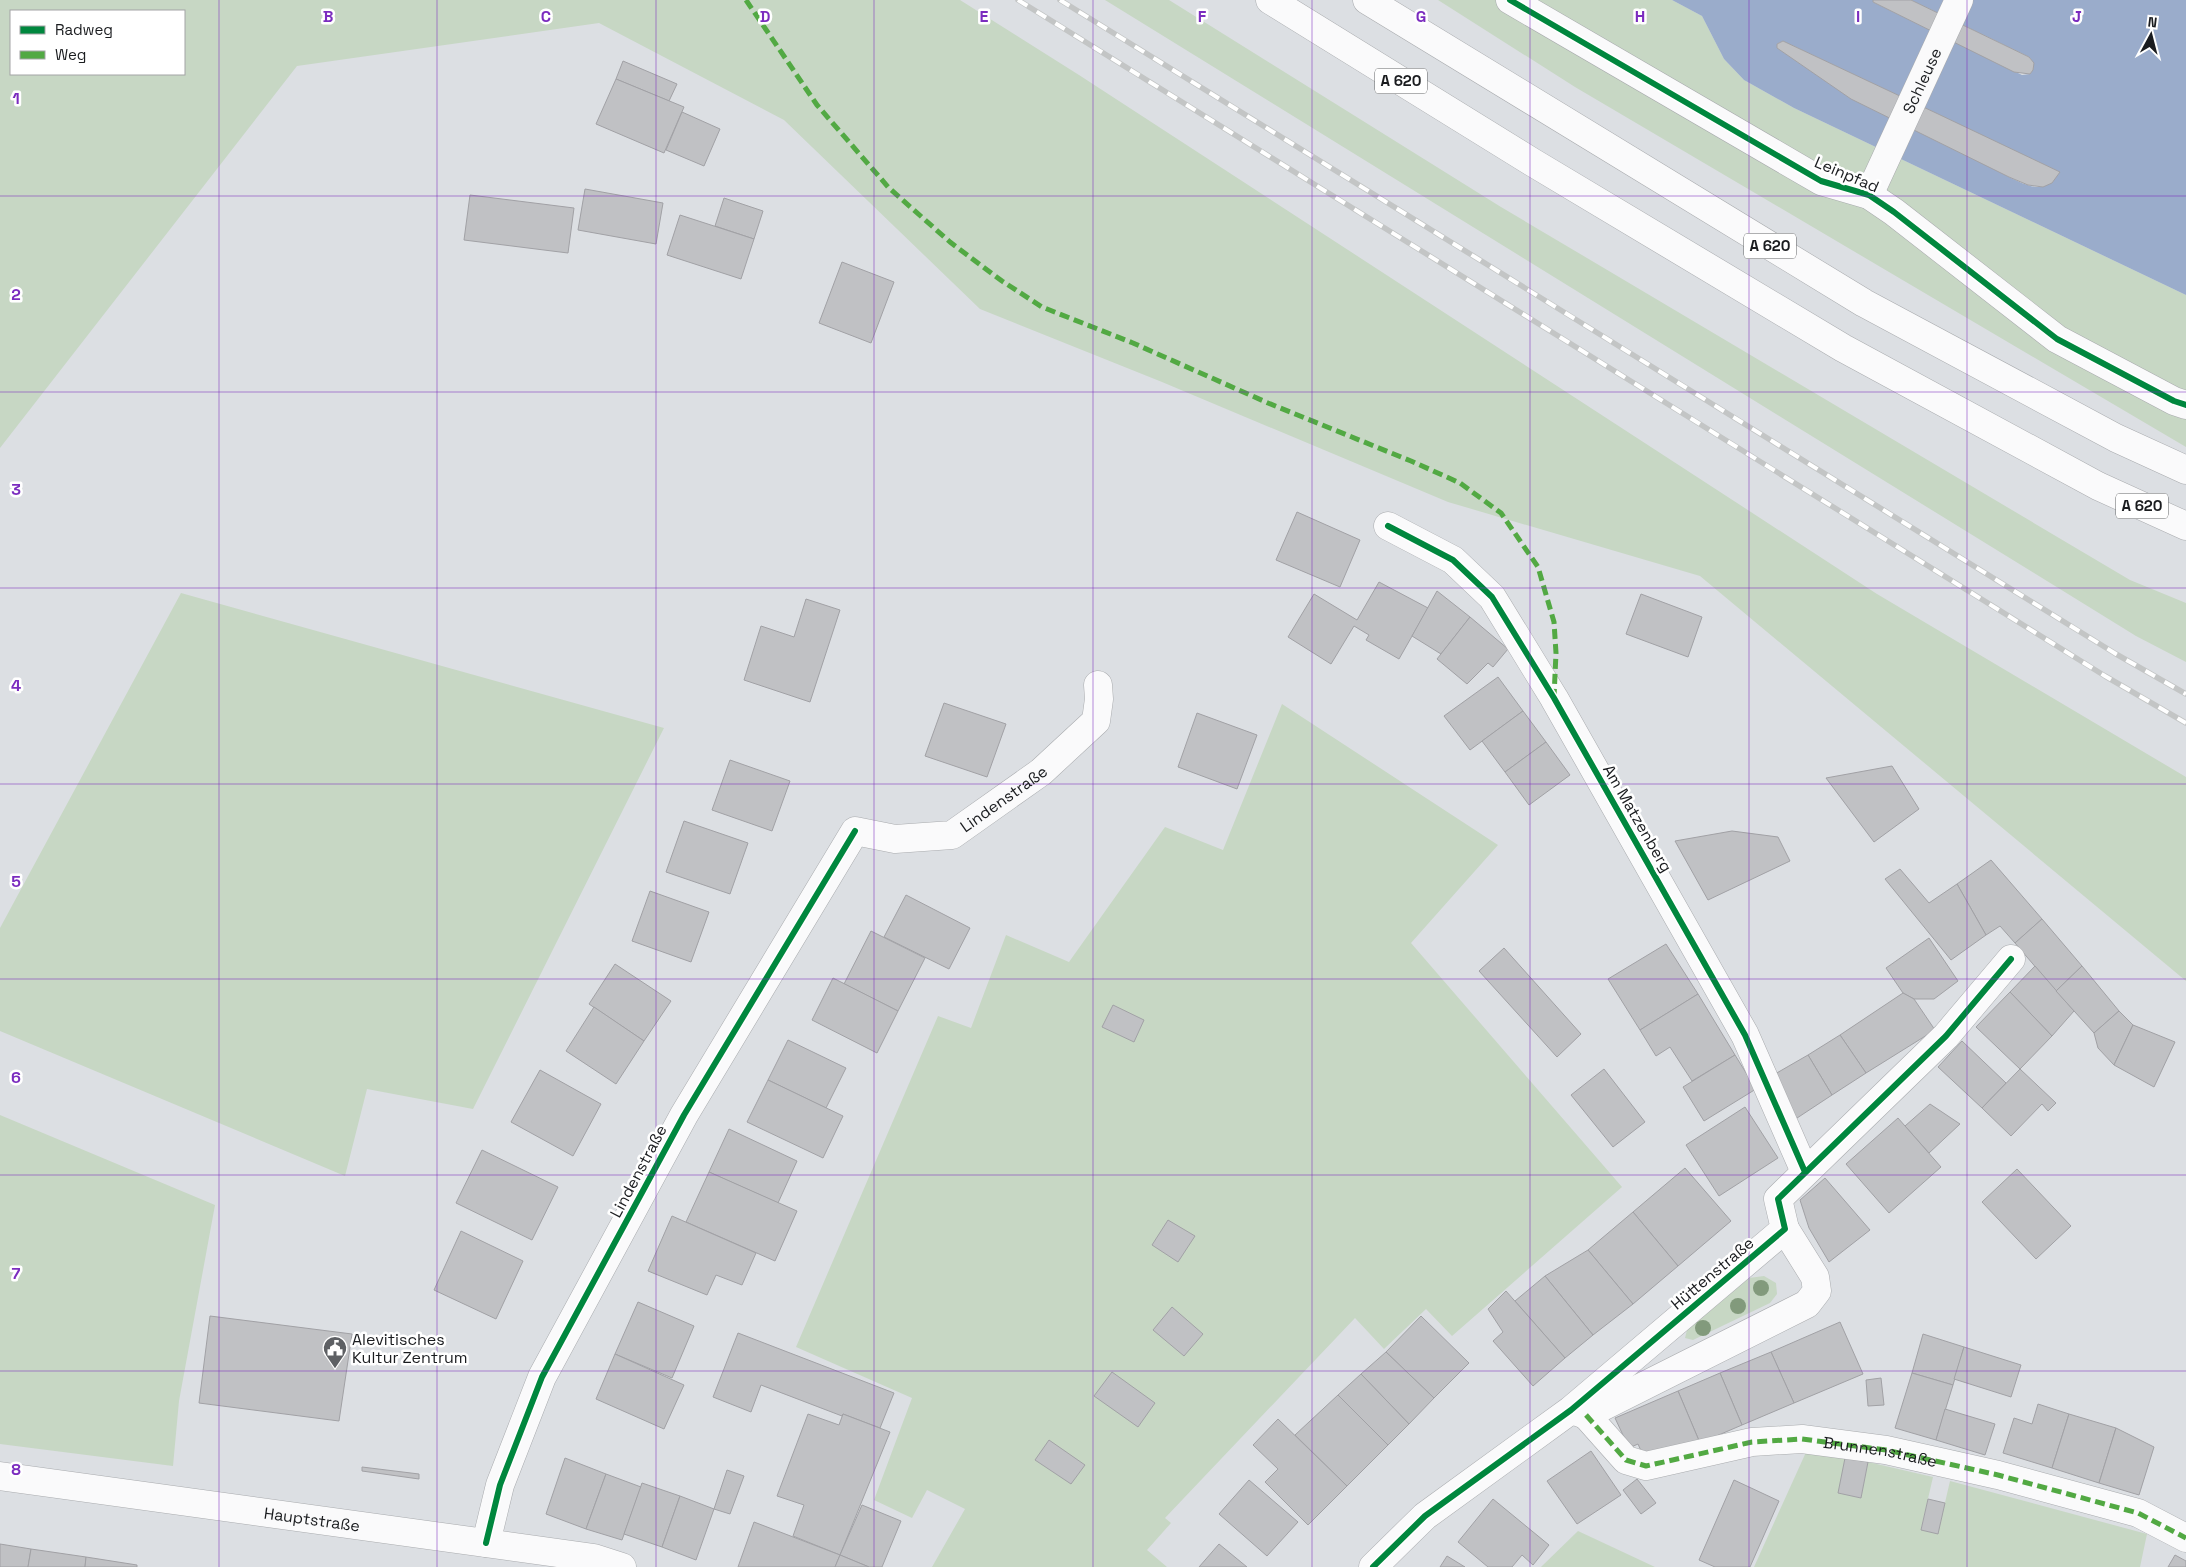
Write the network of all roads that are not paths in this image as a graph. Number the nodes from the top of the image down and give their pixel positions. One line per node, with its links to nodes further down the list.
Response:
1 (1270, 0): 9 (main road, A 620)
2 (1367, 0): 7 (main road, A 620)
3 (1510, 0): 5 (main road, Leinpfad)
4 (1959, 0): 5 (main road, Schleuse)
5 (1869, 195): 6 (main road, Leinpfad)
6 (2186, 405)
7 (2186, 470)
8 (1388, 526): 12 (main road, Am Matzenberg)
9 (2186, 526)
10 (1098, 685): 17 (main road, Lindenstraße)
11 (2011, 959): 12 (main road, Hüttenstraße)
12 (1805, 1172): 13 (main road, Hüttenstraße)
13 (1785, 1229): 14 (main road, Hüttenstraße); 14 (main road, Hüttenstraße)
14 (1579, 1412): 16 (main road, Brunnenstraße); 19 (main road, Hüttenstraße)
15 (0, 1476): 17 (main road, Hauptstraße)
16 (2186, 1538)
17 (486, 1543): 18 (main road, Hauptstraße)
18 (622, 1567)
19 (1373, 1567)

